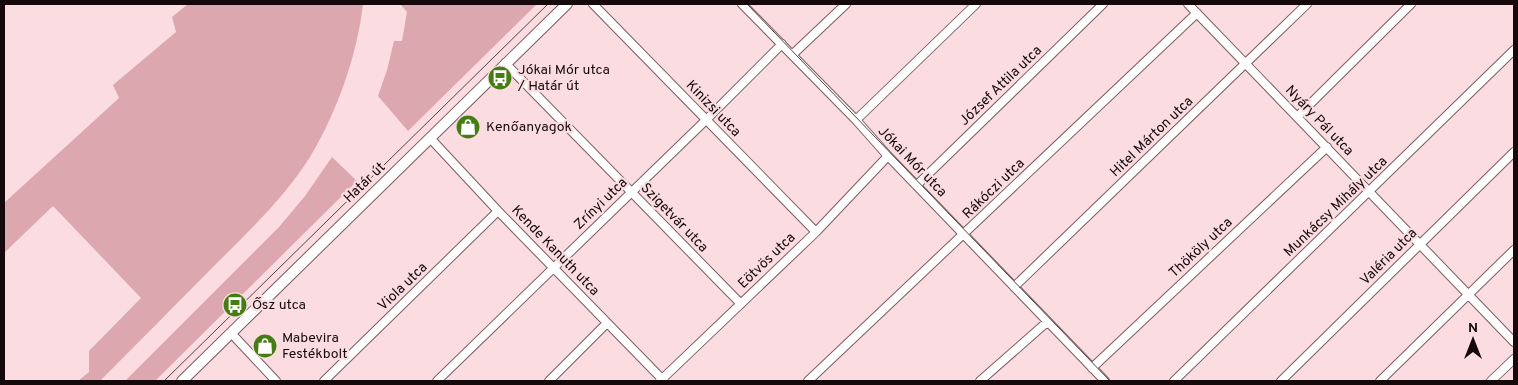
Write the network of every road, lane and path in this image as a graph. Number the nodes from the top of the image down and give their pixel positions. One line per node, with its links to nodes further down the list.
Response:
1 (567, 4): 15 (main road, Határ út)
2 (593, 4): 17 (street, Kinizsi utca)
3 (744, 4): 11 (street, Jókai Mór utca)
4 (846, 4): 13 (street)
5 (976, 4): 18 (street)
6 (1103, 4): 23 (street, József Attila utca)
7 (1190, 4): 10 (street, Nyáry Pál utca)
8 (1307, 4): 14 (street, Hitel Márton utca)
9 (1411, 4): 16 (street)
10 (1197, 13): 14 (street, Nyáry Pál utca); 28 (street, Rákóczi utca)
11 (782, 44): 13 (street, Jókai Mór utca); 17 (street, Zrínyi utca)
12 (1514, 50): 24 (street, Munkácsy Mihály utca)
13 (792, 55): 18 (street, Jókai Mór utca)
14 (1247, 63): 16 (street, Nyáry Pál utca); 32 (street, Hitel Márton utca)
15 (505, 64): 19 (main road, Határ út); 25 (street, Szigetvár utca)
16 (1298, 116): 20 (street, Nyáry Pál utca)
17 (706, 120): 25 (street, Zrínyi utca); 27 (street, Kinizsi utca)
18 (856, 120): 22 (street, Jókai Mór utca)
19 (430, 138): 26 (street, Kende Kanuth utca); 37 (main road, Határ út)
20 (1327, 147): 24 (street, Nyáry Pál utca); 40 (street, Thököly utca)
21 (1514, 152): 29 (street, Valéria utca)
22 (888, 156): 23 (street, Jókai Mór utca); 27 (street, Eötvös utca)
23 (917, 185): 28 (street, Jókai Mór utca)
24 (1369, 191): 29 (street, Nyáry Pál utca); 50 (street, Munkácsy Mihály utca)
25 (631, 192): 31 (street, Zrínyi utca); 34 (street, Szigetvár utca)
26 (498, 211): 31 (street, Kende Kanuth utca); 43 (street, Viola utca)
27 (816, 232): 34 (street, Eötvös utca)
28 (964, 234): 32 (street, Jókai Mór utca); 47 (street, Rákóczi utca)
29 (1420, 244): 33 (street, Nyáry Pál utca); 51 (street, Valéria utca)
30 (1514, 250): 33 (street)
31 (553, 267): 36 (street, Kende Kanuth utca); 44 (street, Zrínyi utca)
32 (1014, 287): 35 (street, Jókai Mór utca)
33 (1469, 294): 38 (street, Nyáry Pál utca); 52 (street)
34 (741, 304): 46 (street, Eötvös utca)
35 (1047, 322): 40 (street, Jókai Mór utca); 48 (street)
36 (607, 323): 45 (street); 46 (street, Kende Kanuth utca)
37 (231, 333): 41 (main road, Határ út); 42 (street)
38 (1514, 342)
39 (1514, 360): 53 (street)
40 (1092, 368): 49 (street, Jókai Mór utca)
41 (182, 381)
42 (276, 381)
43 (324, 381)
44 (437, 381)
45 (550, 381)
46 (662, 381)
47 (808, 381)
48 (980, 381)
49 (1105, 381)
50 (1174, 381)
51 (1281, 381)
52 (1380, 381)
53 (1491, 381)

